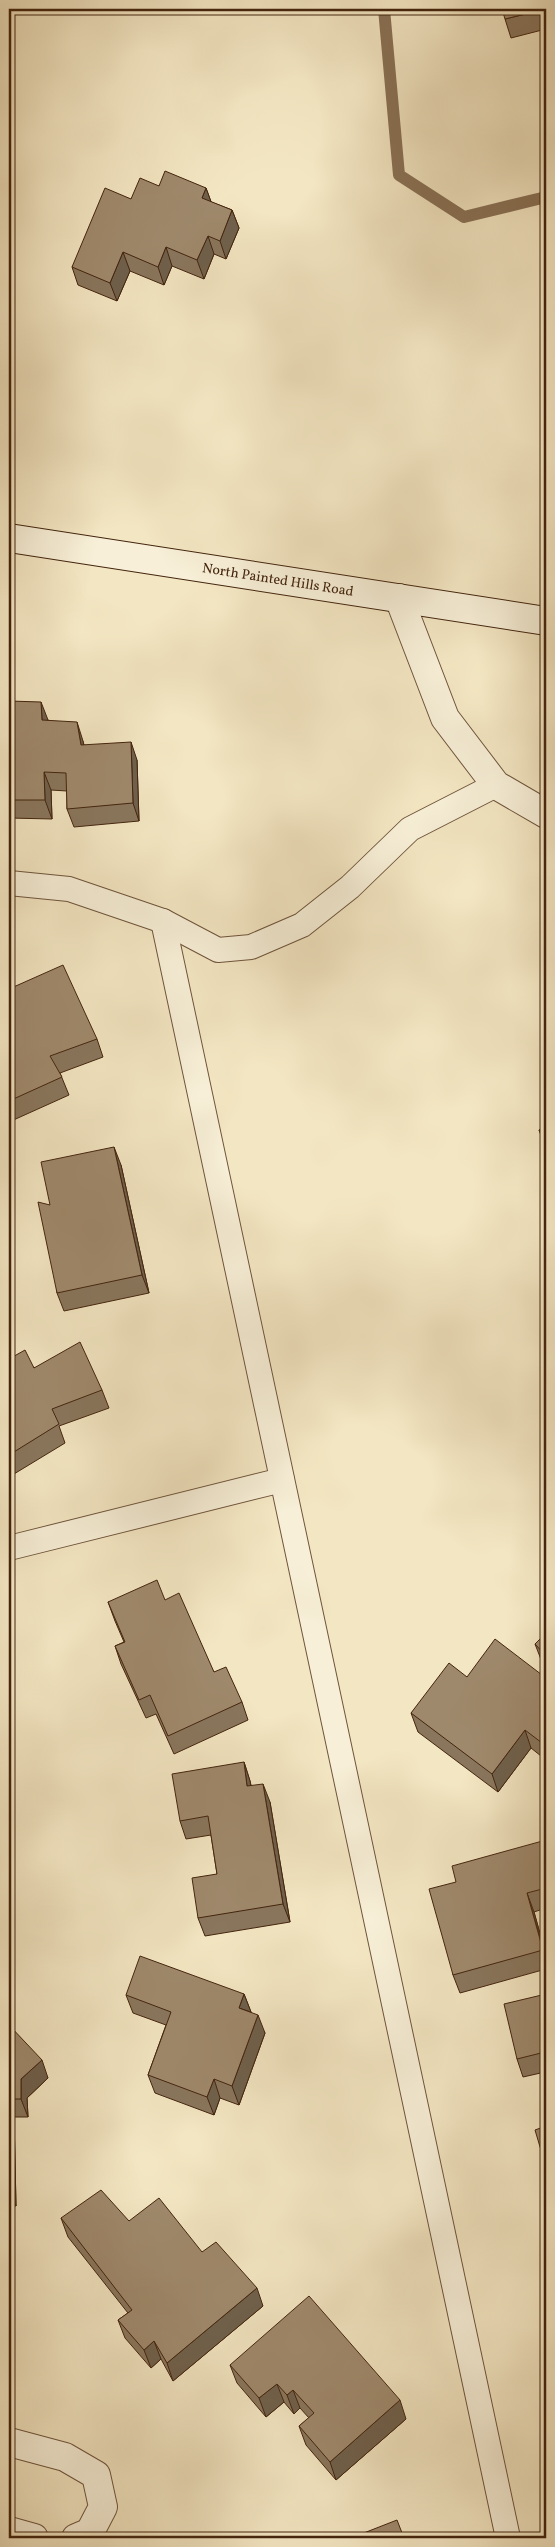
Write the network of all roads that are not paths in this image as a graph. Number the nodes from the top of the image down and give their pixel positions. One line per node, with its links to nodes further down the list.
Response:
1 (9, 538): 2 (street, North Painted Hills Road)
2 (399, 598): 3 (street, North Painted Hills Road); 4 (street)
3 (546, 621)
4 (496, 785): 5 (street); 7 (lane)
5 (546, 814)
6 (9, 883): 7 (lane)
7 (162, 921): 8 (lane)
8 (282, 1480): 9 (lane); 14 (lane)
9 (9, 1548)
10 (9, 2442): 13 (street)
11 (9, 2532): 12 (street)
12 (34, 2538)
13 (76, 2538)
14 (508, 2538)

